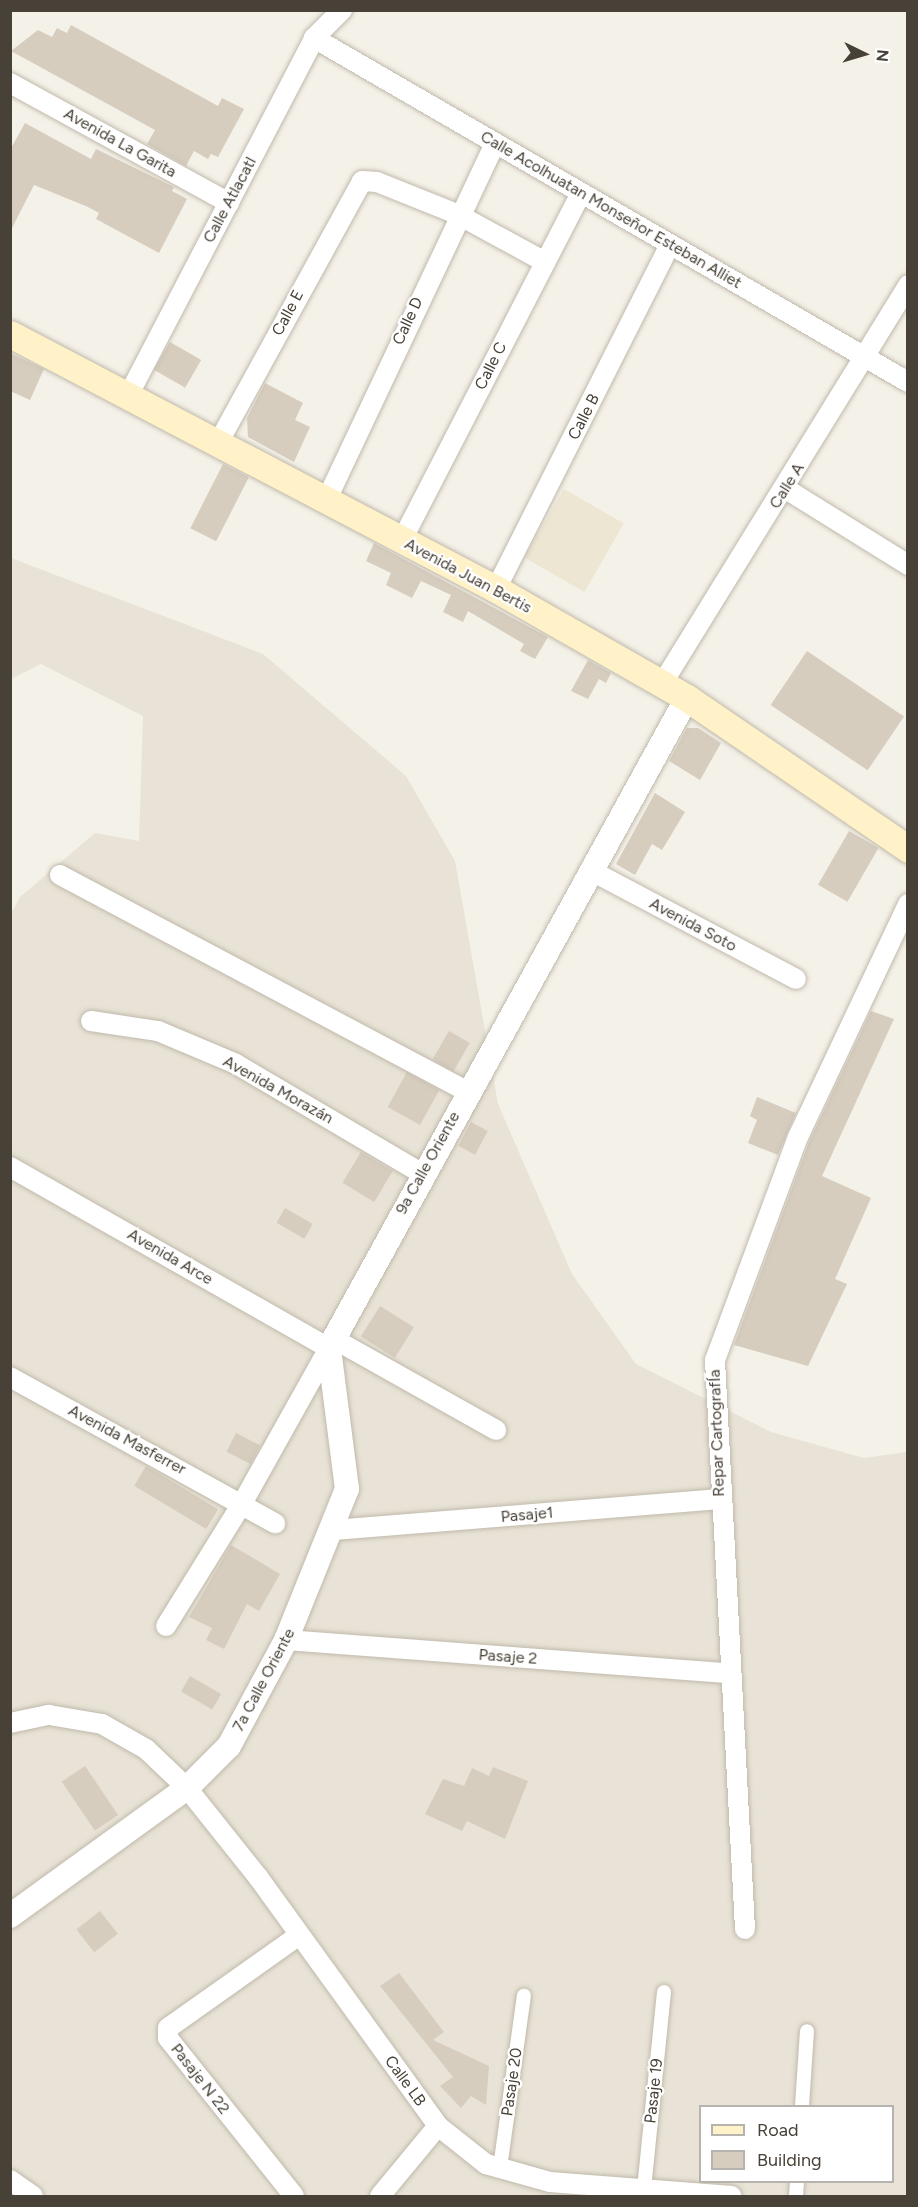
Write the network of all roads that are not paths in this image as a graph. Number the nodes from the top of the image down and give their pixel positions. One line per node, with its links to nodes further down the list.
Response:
1 (342, 10): 2 (street, Calle Atlacatl)
2 (314, 38): 4 (street, Calle Acolhuatan Monseñor Esteban Alliet); 6 (street, Calle Atlacatl)
3 (10, 83): 6 (street, Avenida La Garita)
4 (495, 143): 5 (street, Calle Acolhuatan Monseñor Esteban Alliet); 7 (street, Calle D)
5 (581, 193): 8 (street, Calle Acolhuatan Monseñor Esteban Alliet); 9 (street, Calle C)
6 (229, 203): 14 (street, Calle Atlacatl)
7 (457, 214): 9 (street); 15 (street, Calle E); 17 (street, Calle D)
8 (670, 244): 12 (street, Calle Acolhuatan Monseñor Esteban Alliet); 20 (street, Calle B)
9 (545, 262): 18 (street, Calle C)
10 (908, 285): 12 (street, Calle A)
11 (10, 334): 14 (main road, Avenida Juan Bertis)
12 (865, 357): 13 (street, Calle Acolhuatan Monseñor Esteban Alliet); 16 (street, Calle A)
13 (908, 382)
14 (128, 396): 15 (main road, Avenida Juan Bertis)
15 (218, 446): 17 (main road, Avenida Juan Bertis)
16 (786, 489): 19 (street); 21 (street, Calle A)
17 (326, 501): 18 (main road, Avenida Juan Bertis)
18 (402, 540): 20 (main road, Avenida Juan Bertis)
19 (908, 565)
20 (496, 589): 21 (main road, Avenida Juan Bertis)
21 (662, 684): 22 (main road, Avenida Juan Bertis)
22 (687, 698): 23 (main road, Avenida Juan Bertis); 24 (street, 9a Calle Oriente)
23 (908, 849)
24 (591, 870): 27 (street, Avenida Soto); 29 (street, 9a Calle Oriente)
25 (60, 875): 29 (street)
26 (908, 904): 35 (street, Repar CartografÍa)
27 (796, 979)
28 (91, 1020): 31 (street, Avenida Morazán)
29 (467, 1091): 31 (street, 9a Calle Oriente)
30 (10, 1167): 32 (street, Avenida Arce)
31 (421, 1173): 32 (street, 9a Calle Oriente)
32 (332, 1343): 34 (street, Avenida Arce); 36 (street, 9a Calle Oriente); 38 (street, 7a Calle Oriente)
33 (10, 1377): 36 (street, Avenida Masferrer)
34 (496, 1430)
35 (720, 1499): 38 (street, Pasaje1); 41 (street, Repar CartografÍa)
36 (243, 1502): 37 (street, Avenida Masferrer); 39 (street, 9a Calle Oriente)
37 (276, 1523)
38 (334, 1530): 40 (street, 7a Calle Oriente)
39 (166, 1626)
40 (286, 1640): 41 (street, Pasaje 2); 43 (street, 7a Calle Oriente)
41 (730, 1673): 45 (street, Repar CartografÍa)
42 (10, 1723): 43 (street, Calle LB)
43 (187, 1788): 44 (street, 7a Calle Oriente); 46 (street, Calle LB)
44 (10, 1916)
45 (745, 1929)
46 (298, 1936): 51 (street, Calle LB); 57 (street, Pasaje N 22)
47 (664, 1992): 54 (street, Pasaje 19)
48 (524, 1996): 52 (street, Pasaje 20)
49 (807, 2031): 50 (street)
50 (802, 2105)
51 (438, 2126): 52 (street, Calle LB); 58 (street)
52 (500, 2168): 55 (street, Calle LB)
53 (10, 2180): 56 (street)
54 (644, 2189): 55 (street, Calle LB); 59 (street, Calle LB)
55 (620, 2192)
56 (33, 2196)
57 (294, 2196)
58 (380, 2196)
59 (731, 2196)

